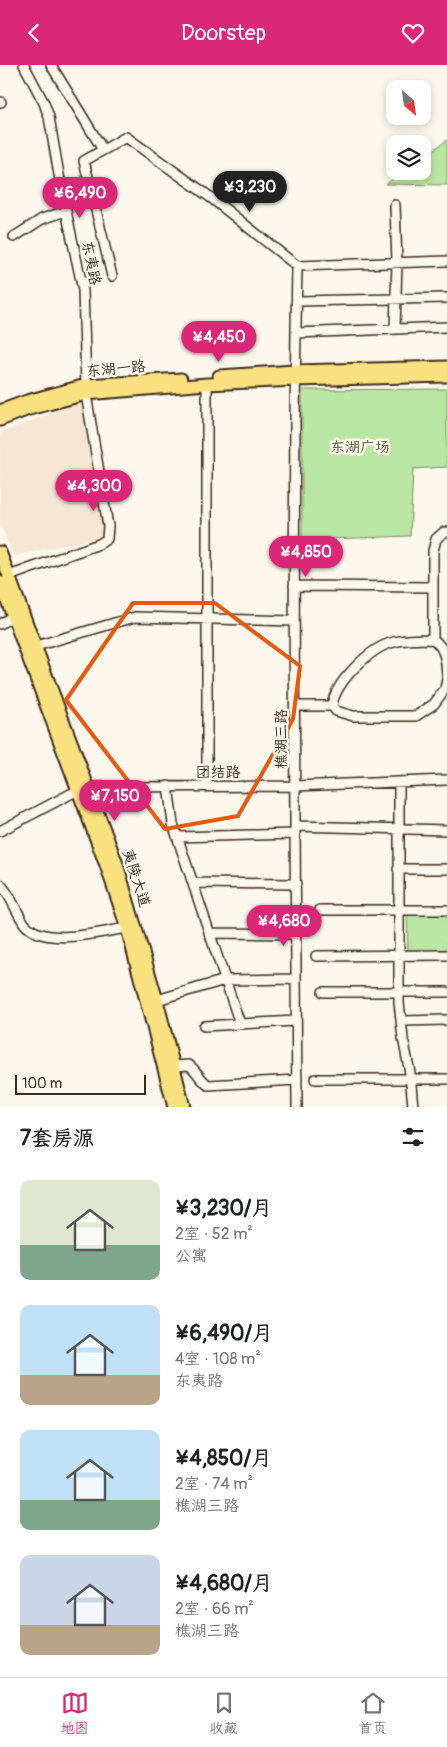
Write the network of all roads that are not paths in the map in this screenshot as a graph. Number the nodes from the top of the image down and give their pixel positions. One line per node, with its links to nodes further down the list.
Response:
1 (24, 65): 5 (street, 东夷路)
2 (51, 65): 3 (street)
3 (103, 150): 9 (street); 10 (street)
4 (395, 205): 8 (street)
5 (66, 211): 6 (street); 21 (street, 东夷路)
6 (14, 237)
7 (447, 261): 8 (street)
8 (397, 262): 9 (street); 11 (street)
9 (297, 266): 13 (street, 樵湖三路)
10 (112, 276)
11 (395, 298): 12 (street); 13 (street); 15 (street)
12 (447, 298)
13 (297, 301): 16 (street, 樵湖三路)
14 (447, 327): 15 (street)
15 (395, 329): 16 (street)
16 (296, 333): 18 (street, 樵湖三路)
17 (447, 367): 18 (main road, 东湖一路)
18 (295, 375): 19 (main road); 20 (main road); 21 (main road, 东湖一路); 27 (street, 樵湖三路)
19 (447, 376)
20 (208, 384): 21 (main road); 30 (street)
21 (86, 390): 22 (main road, 东湖一路); 23 (main road); 26 (street, 东夷路)
22 (0, 411)
23 (0, 420)
24 (447, 532): 28 (street)
25 (0, 552): 26 (main road, 夷陵大道)
26 (4, 579): 29 (main road, 夷陵大道); 34 (main road, 夷陵大道)
27 (294, 586): 28 (street); 31 (street, 樵湖三路)
28 (433, 587): 33 (street)
29 (13, 616): 32 (street); 43 (main road, 夷陵大道)
30 (207, 619): 31 (street); 34 (street); 40 (street)
31 (294, 621): 36 (street, 樵湖三路)
32 (0, 624)
33 (433, 639): 35 (street); 37 (street)
34 (36, 646): 43 (main road, 夷陵大道)
35 (447, 677): 37 (street)
36 (294, 706): 37 (street); 42 (street, 樵湖三路)
37 (332, 706)
38 (447, 774): 42 (street, 团结路)
39 (447, 780): 41 (street, 团结路)
40 (207, 781): 42 (street, 团结路); 43 (street, 团结路)
41 (399, 782): 42 (street, 团结路); 46 (street)
42 (295, 783): 44 (street, 团结路); 47 (street, 樵湖三路)
43 (82, 786): 44 (street, 团结路); 45 (street, 团结路); 49 (street, 团结路); 59 (main road, 夷陵大道); 70 (main road, 夷陵大道)
44 (168, 786): 50 (street)
45 (0, 825)
46 (398, 828): 47 (street); 48 (street); 51 (street)
47 (295, 830): 50 (street); 55 (street, 樵湖三路)
48 (447, 830)
49 (0, 831)
50 (177, 837): 53 (street)
51 (398, 869): 52 (street); 57 (street)
52 (447, 869)
53 (193, 883): 55 (street); 60 (street)
54 (0, 884): 59 (street)
55 (296, 884): 61 (street, 樵湖三路)
56 (320, 910): 57 (street)
57 (398, 910): 58 (street); 64 (street)
58 (447, 910)
59 (127, 928): 81 (main road, 夷陵大道)
60 (209, 933): 61 (street); 66 (street)
61 (296, 934): 65 (street, 樵湖三路)
62 (447, 955): 64 (street)
63 (316, 956): 64 (street)
64 (398, 956): 67 (street)
65 (296, 979): 66 (street); 72 (street, 樵湖三路)
66 (225, 980): 70 (street); 74 (street)
67 (398, 992): 68 (street); 69 (street); 73 (street)
68 (447, 992)
69 (323, 993)
70 (157, 1000): 76 (main road, 夷陵大道)
71 (447, 1020): 73 (street)
72 (296, 1021): 74 (street); 79 (street, 樵湖三路)
73 (401, 1021): 80 (street)
74 (240, 1024): 75 (street)
75 (204, 1026)
76 (174, 1066): 79 (street); 82 (main road, 夷陵大道)
77 (314, 1079): 80 (street)
78 (447, 1079): 80 (street)
79 (297, 1080): 83 (street, 樵湖三路)
80 (411, 1080): 84 (street)
81 (174, 1107)
82 (184, 1107)
83 (297, 1107)
84 (413, 1107)

